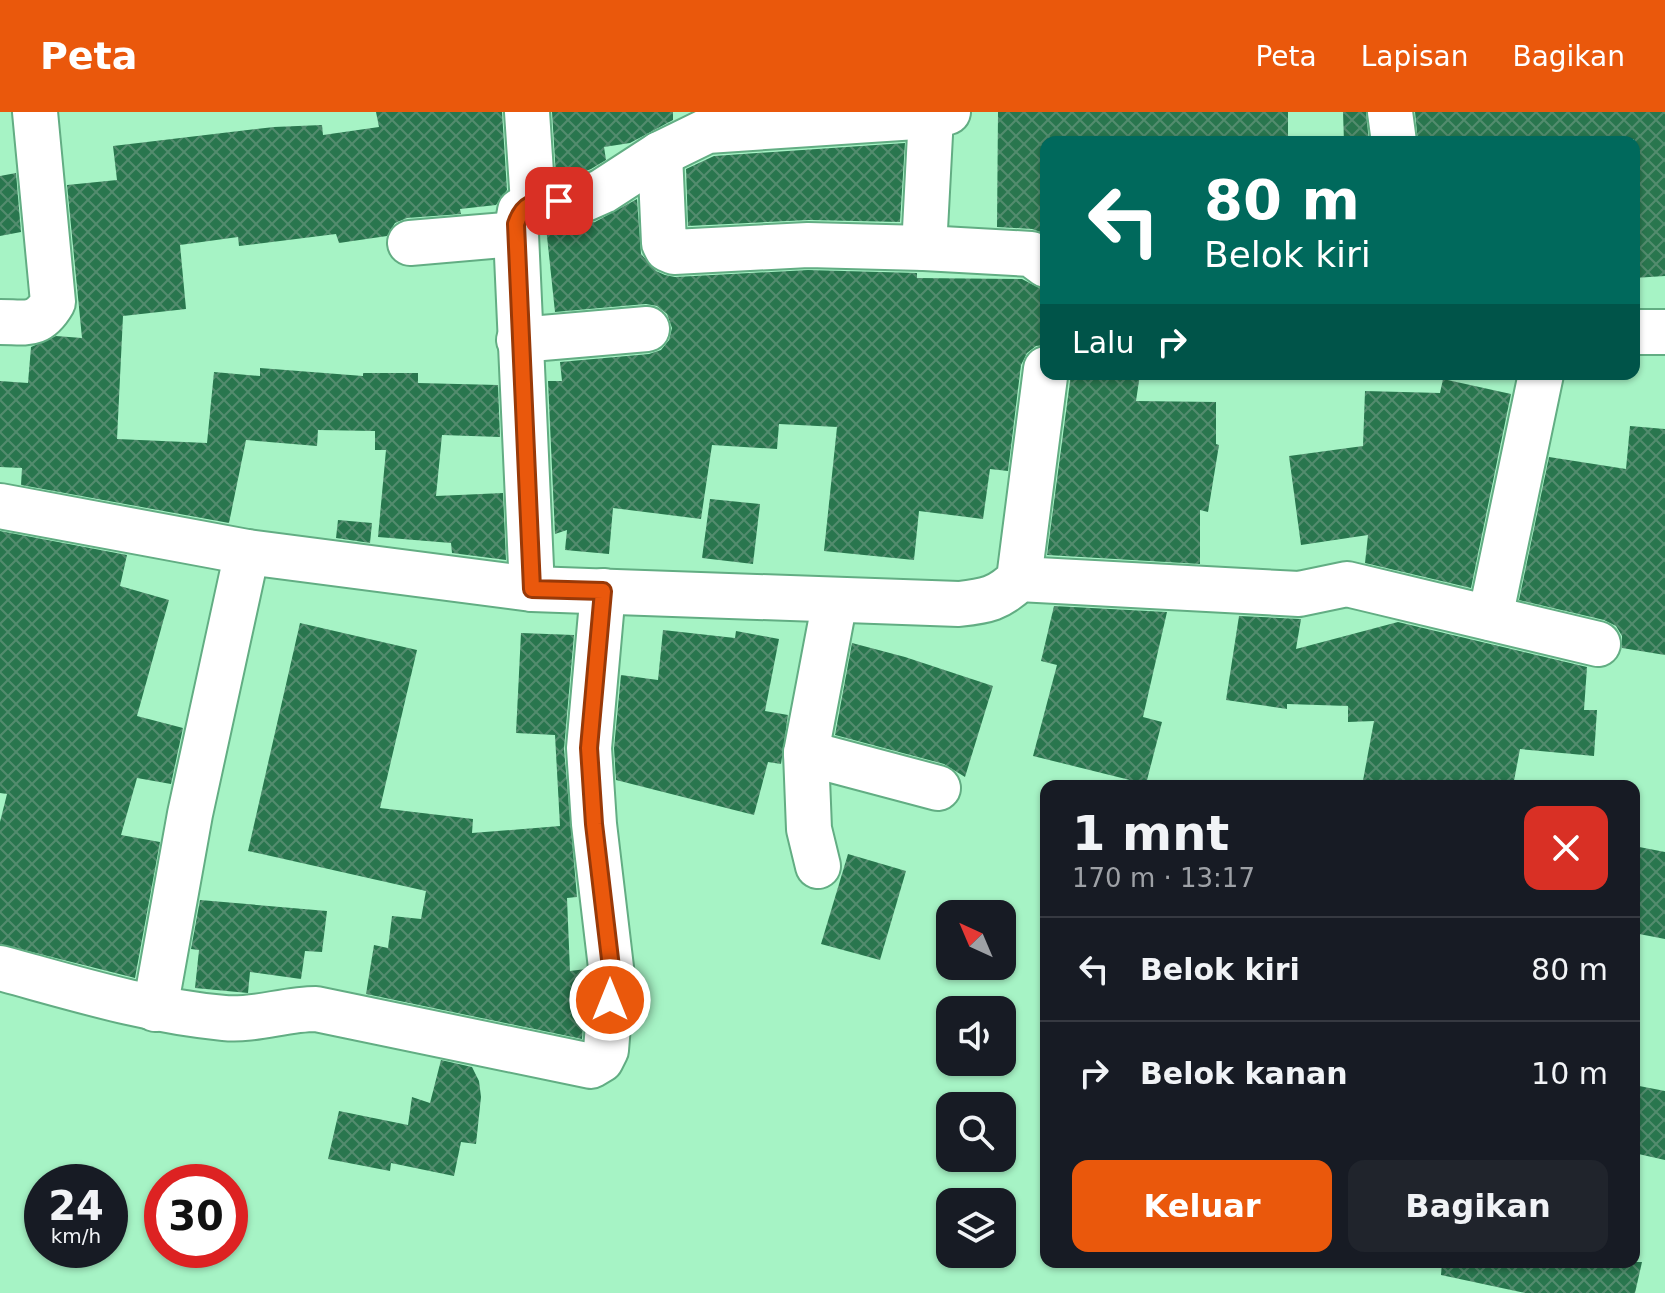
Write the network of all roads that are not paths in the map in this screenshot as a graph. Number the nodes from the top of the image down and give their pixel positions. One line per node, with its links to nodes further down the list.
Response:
1 (35, 112): 11 (street)
2 (527, 112): 7 (street)
3 (1390, 112): 5 (street)
4 (937, 113): 6 (street); 9 (street)
5 (1393, 136)
6 (660, 154): 7 (street); 9 (street)
7 (524, 218): 8 (street); 15 (street)
8 (410, 243)
9 (924, 248): 10 (street)
10 (1040, 261)
11 (0, 322)
12 (647, 329): 15 (street)
13 (1640, 332): 14 (street)
14 (1665, 332)
15 (519, 340): 21 (street)
16 (1045, 380): 20 (street)
17 (1540, 380): 24 (street)
18 (0, 506): 19 (street)
19 (247, 552): 21 (street); 30 (street)
20 (1019, 579): 23 (street); 24 (street)
21 (532, 589): 22 (street)
22 (603, 591): 23 (street); 30 (street)
23 (835, 600): 26 (street)
24 (1490, 618): 25 (street)
25 (1598, 644)
26 (806, 753): 27 (street); 28 (street)
27 (938, 788)
28 (818, 866)
29 (0, 968): 30 (street)
30 (155, 1009)

